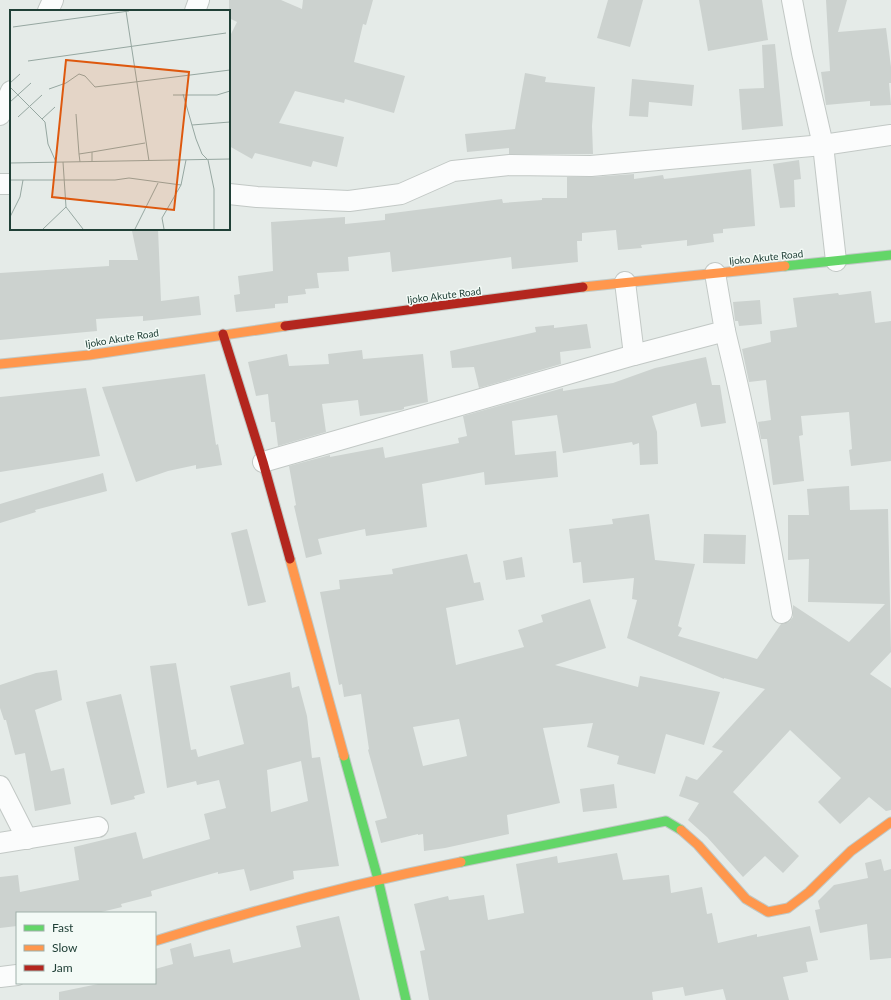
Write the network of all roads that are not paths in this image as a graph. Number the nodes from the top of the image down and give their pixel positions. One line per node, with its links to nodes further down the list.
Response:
1 (53, 0): 4 (street)
2 (199, 0): 5 (street)
3 (792, 0): 9 (street)
4 (48, 10)
5 (195, 10)
6 (10, 93): 7 (street)
7 (0, 115)
8 (891, 135): 9 (street)
9 (823, 145): 10 (street); 12 (street)
10 (230, 194)
11 (890, 258): 12 (street, Ijoko Akute Road)
12 (836, 261): 13 (street, Ijoko Akute Road)
13 (715, 273): 14 (street, Ijoko Akute Road); 15 (street)
14 (625, 282): 16 (street, Ijoko Akute Road); 17 (street)
15 (725, 331): 17 (street); 20 (street)
16 (223, 334): 18 (street, Ijoko Akute Road); 19 (street)
17 (634, 355): 19 (street)
18 (0, 364)
19 (263, 462): 26 (street)
20 (782, 613)
21 (0, 786): 24 (street)
22 (891, 822): 26 (street)
23 (98, 827): 24 (street)
24 (27, 839): 25 (street)
25 (0, 843)
26 (378, 880): 27 (street); 30 (street)
27 (156, 941)
28 (16, 975): 29 (street)
29 (0, 977)
30 (406, 1000)

